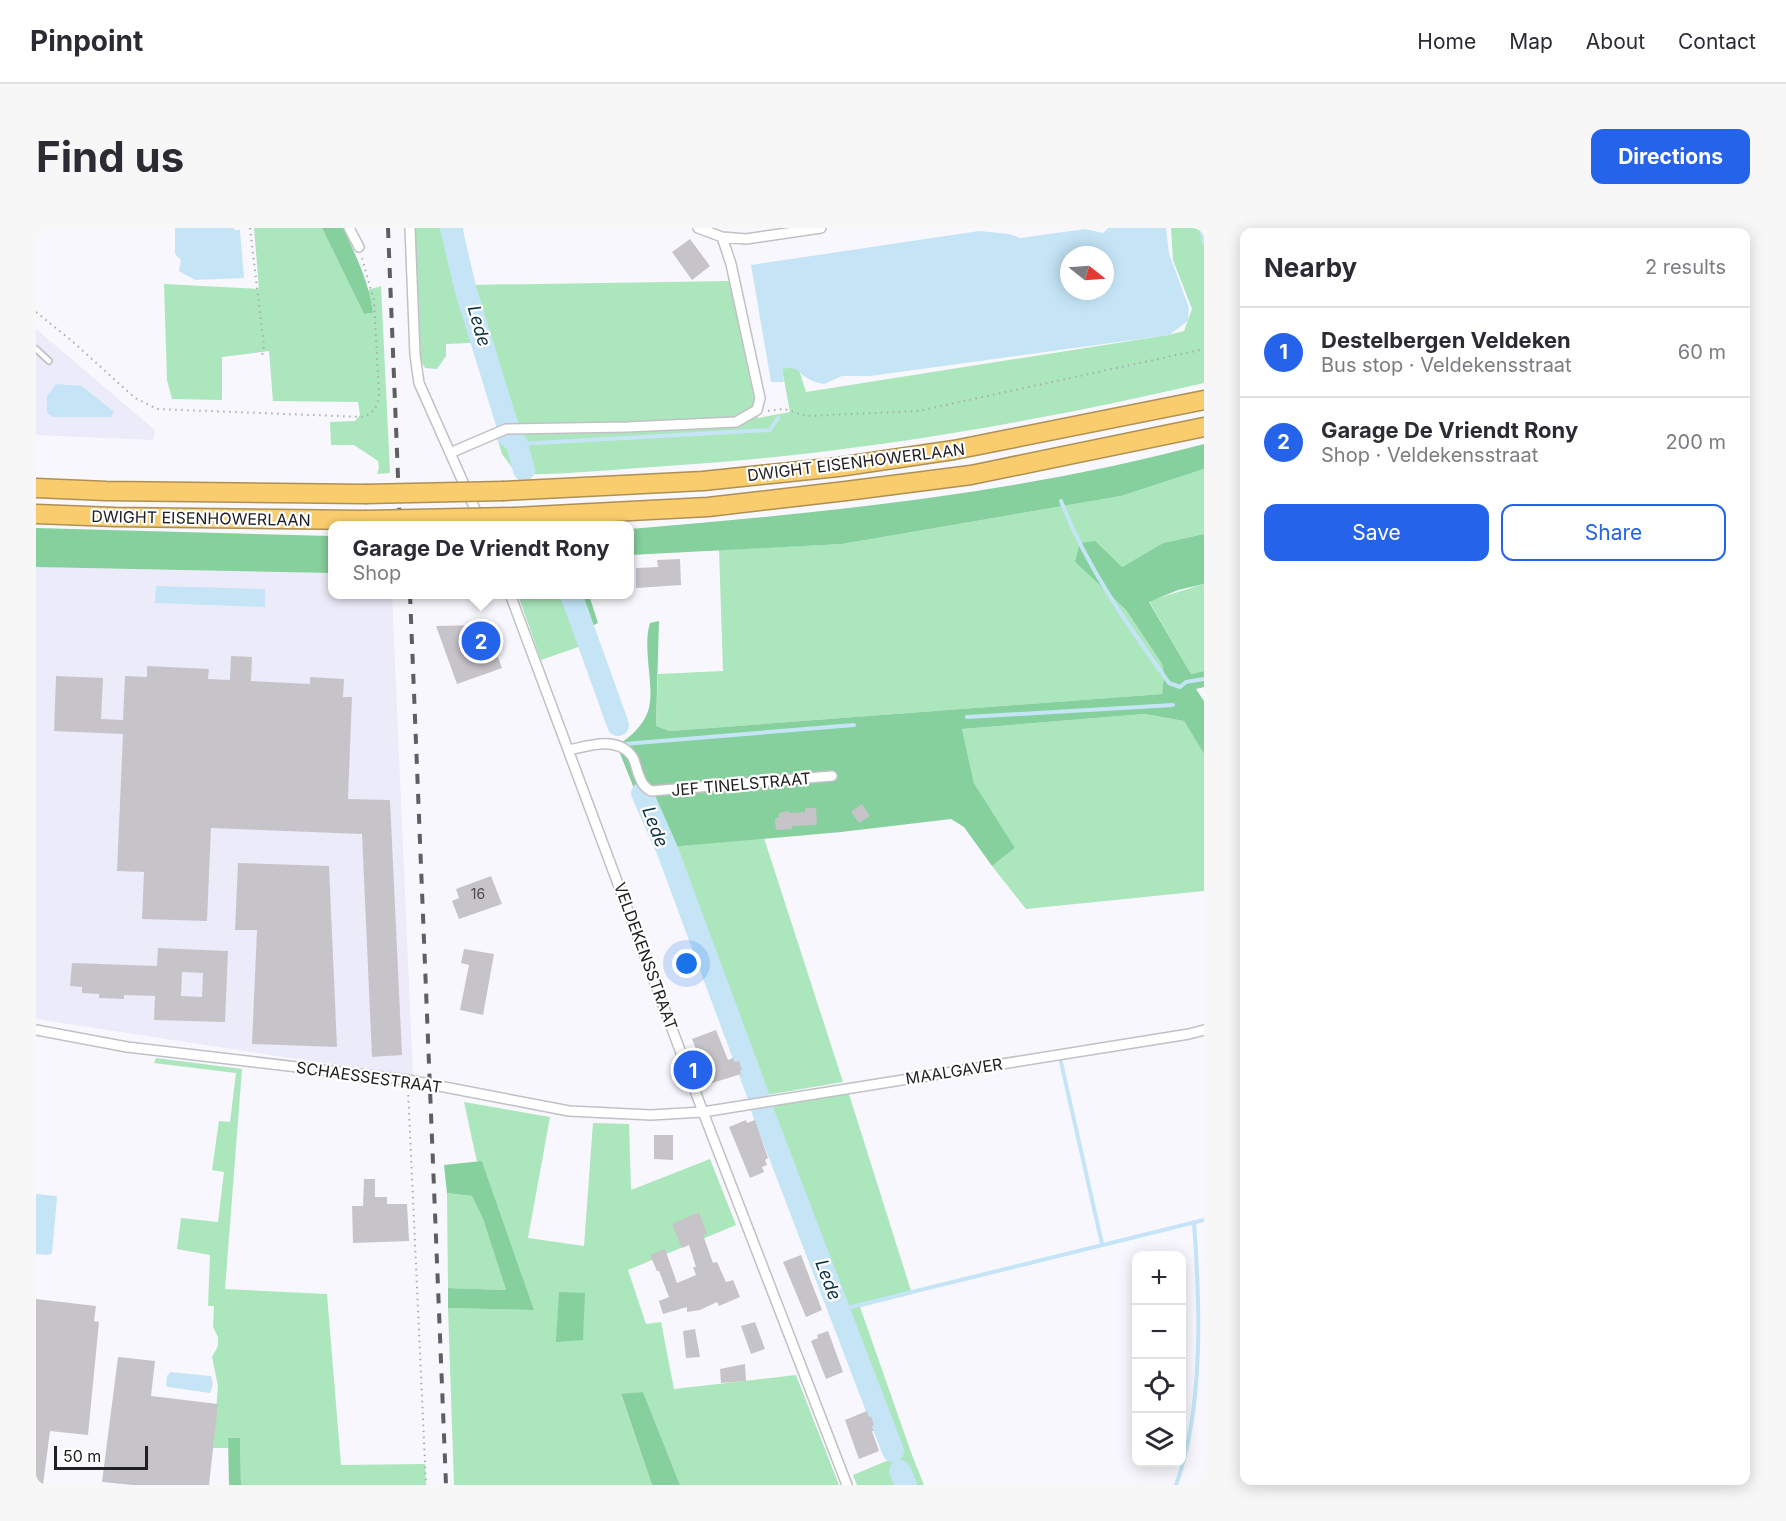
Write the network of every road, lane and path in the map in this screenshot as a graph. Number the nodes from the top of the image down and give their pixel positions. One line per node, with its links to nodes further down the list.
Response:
1 (250, 228): 11 (path)
2 (349, 228): 7 (street)
3 (410, 228): 16 (street)
4 (698, 228): 6 (street)
5 (821, 228): 6 (street)
6 (722, 237): 14 (street)
7 (358, 247): 8 (path)
8 (36, 312)
9 (36, 349): 12 (lane)
10 (1204, 350): 14 (path)
11 (262, 357)
12 (49, 361)
13 (1204, 400): 17 (highway, DWIGHT EISENHOWERLAAN, bridge)
14 (757, 410): 16 (street)
15 (1204, 427): 18 (highway, DWIGHT EISENHOWERLAAN, bridge)
16 (450, 453): 19 (street)
17 (36, 488)
18 (36, 514)
19 (481, 521)
20 (512, 599): 21 (street, VELDEKENSSTRAAT)
21 (569, 750): 22 (street, JEF TINELSTRAAT); 26 (street, VELDEKENSSTRAAT)
22 (832, 776)
23 (1204, 1029): 26 (street, MAALGAVER)
24 (36, 1030): 25 (street, SCHAESSESTRAAT)
25 (408, 1080): 26 (street, SCHAESSESTRAAT); 27 (path)
26 (703, 1112): 28 (street, VELDEKENSSTRAAT)
27 (426, 1485)
28 (847, 1485)

